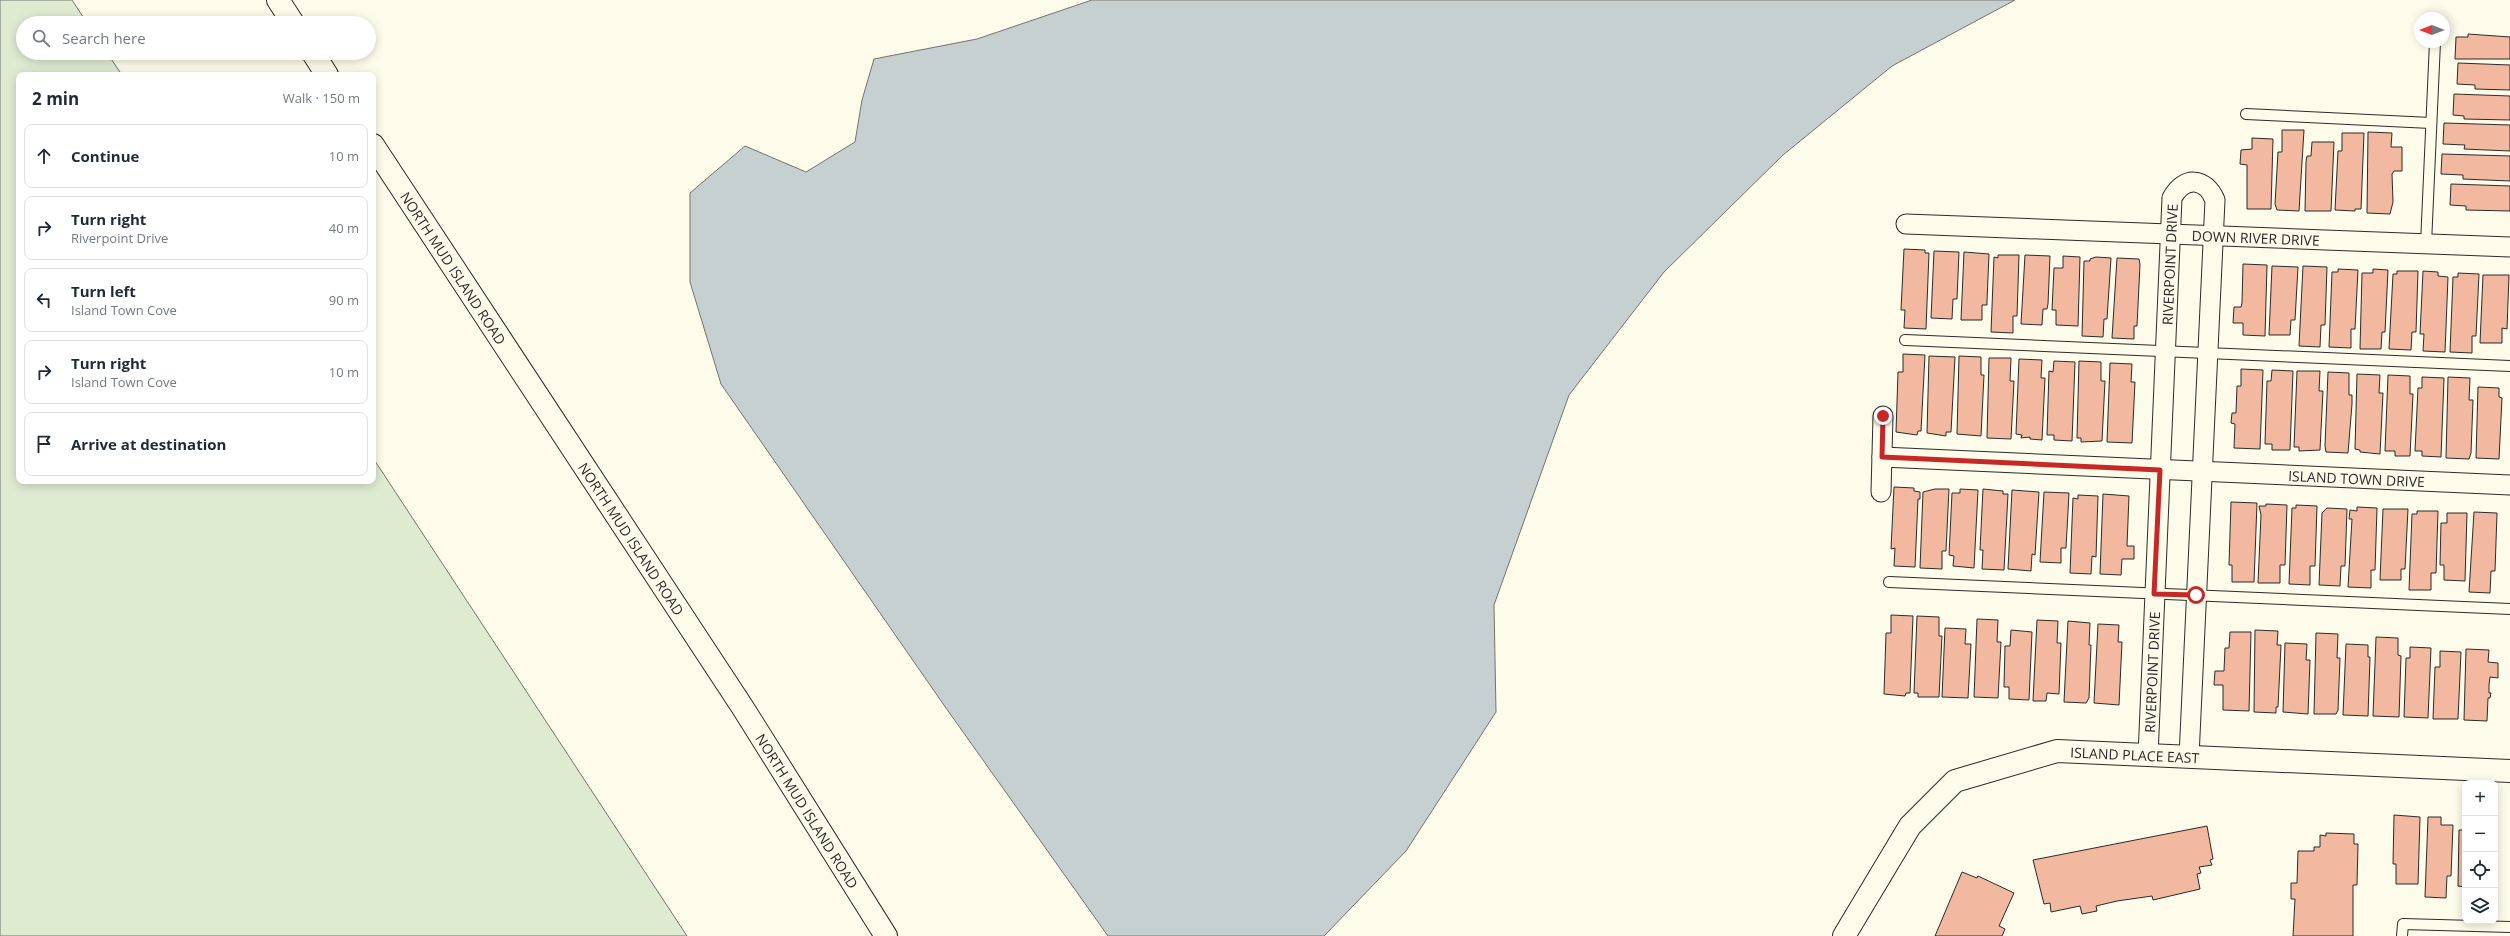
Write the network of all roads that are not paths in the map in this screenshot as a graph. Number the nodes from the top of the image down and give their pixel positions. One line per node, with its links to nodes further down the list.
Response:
1 (278, 0): 2 (street)
2 (288, 16)
3 (2435, 48): 7 (lane)
4 (317, 60): 5 (street)
5 (325, 72)
6 (2246, 114): 7 (lane)
7 (2432, 123): 12 (lane)
8 (376, 150): 32 (street, NORTH MUD ISLAND ROAD)
9 (1906, 224): 10 (street, DOWN RIVER DRIVE)
10 (2171, 233): 11 (street, DOWN RIVER DRIVE); 11 (street, RIVERPOINT DRIVE); 15 (street, RIVERPOINT DRIVE)
11 (2213, 234): 12 (street, DOWN RIVER DRIVE); 16 (street, RIVERPOINT DRIVE)
12 (2426, 244): 13 (street, DOWN RIVER DRIVE)
13 (2510, 247)
14 (1906, 340): 15 (lane)
15 (2166, 351): 16 (lane); 20 (street, RIVERPOINT DRIVE)
16 (2208, 353): 17 (lane); 21 (street, RIVERPOINT DRIVE)
17 (2510, 366)
18 (1883, 416): 19 (street)
19 (1882, 457): 20 (street, ISLAND TOWN DRIVE); 23 (street)
20 (2160, 470): 21 (street, ISLAND TOWN DRIVE); 25 (street, RIVERPOINT DRIVE)
21 (2202, 472): 22 (street, ISLAND TOWN DRIVE); 26 (street, RIVERPOINT DRIVE)
22 (2510, 485)
23 (1881, 492)
24 (1889, 582): 25 (lane)
25 (2154, 594): 26 (lane); 28 (street, RIVERPOINT DRIVE)
26 (2196, 595): 27 (lane); 29 (street, RIVERPOINT DRIVE)
27 (2510, 609)
28 (2148, 756): 29 (street, ISLAND PLACE EAST); 33 (street, ISLAND PLACE EAST)
29 (2189, 757): 30 (street, ISLAND PLACE EAST)
30 (2510, 772)
31 (2510, 927): 34 (lane)
32 (886, 936)
33 (1844, 936)
34 (2402, 936)

